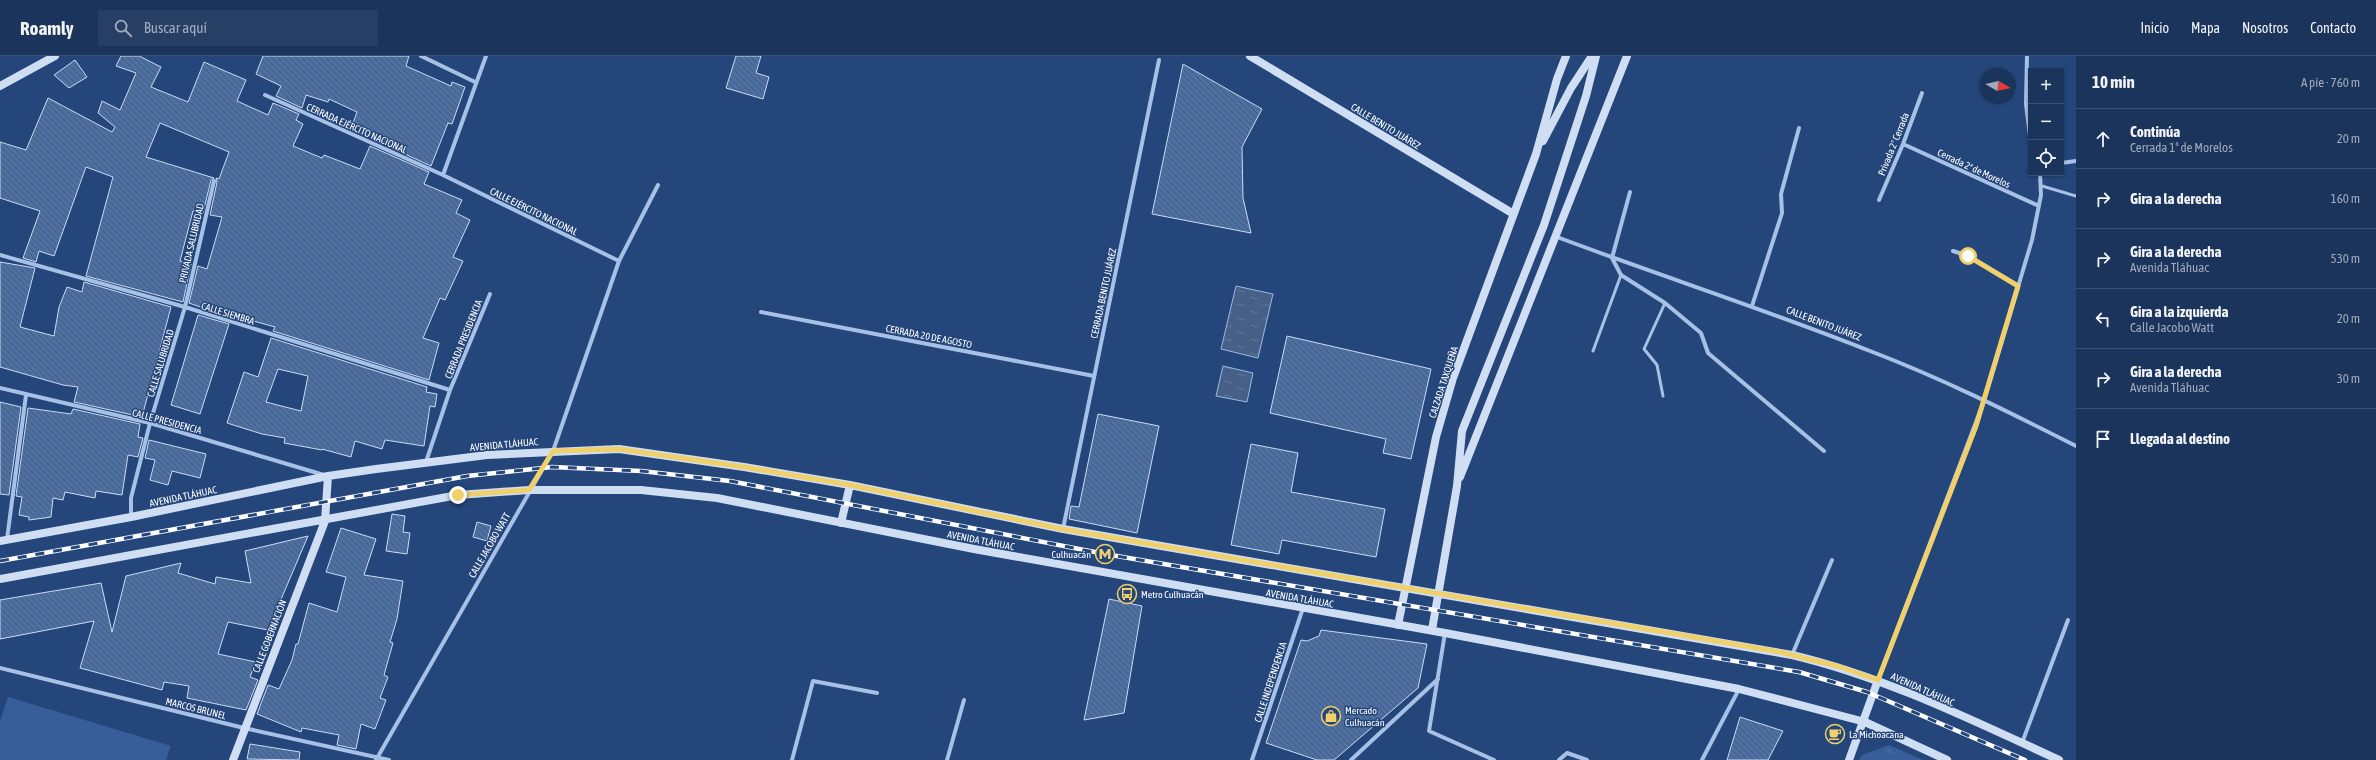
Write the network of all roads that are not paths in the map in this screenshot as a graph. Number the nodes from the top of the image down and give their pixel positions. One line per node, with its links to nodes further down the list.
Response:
1 (55, 56): 12 (main road)
2 (421, 56): 11 (street)
3 (486, 56): 11 (street)
4 (1250, 56): 30 (main road, CALLE BENITO JUÁREZ)
5 (1566, 56): 18 (main road, CALZADA TAXQUEÑA)
6 (1592, 56): 18 (main road, CALZADA TAXQUEÑA)
7 (1596, 56): 57 (main road)
8 (1628, 56): 31 (main road)
9 (2027, 56): 16 (street)
10 (1159, 60): 44 (street, CERRADA BENITO JUÁREZ)
11 (475, 82): 21 (street)
12 (0, 86)
13 (1922, 93): 17 (street, Privada 2º Cerrada)
14 (265, 95): 21 (street, CERRADA EJÉRCITO NACIONAL)
15 (1799, 128): 40 (street)
16 (2030, 140)
17 (1903, 144): 28 (street, Privada 2º Cerrada); 29 (street, Cerrada 2ª de Morelos)
18 (1536, 154): 30 (main road, CALZADA TAXQUEÑA)
19 (2076, 161): 20 (street)
20 (2064, 163)
21 (443, 175): 35 (street, CALLE EJÉRCITO NACIONAL)
22 (2040, 176): 25 (street)
23 (214, 182): 41 (street, PRIVADA SALUBRIDAD)
24 (658, 185): 35 (street, CALLE JACOBO WATT)
25 (2042, 186): 27 (lane); 29 (street)
26 (1630, 192): 34 (street)
27 (2076, 196)
28 (1878, 200)
29 (2039, 206): 37 (street)
30 (1512, 213): 66 (main road, CALZADA TAXQUEÑA)
31 (1557, 237): 34 (street, CALLE BENITO JUÁREZ); 57 (main road)
32 (1953, 251): 37 (street)
33 (0, 255): 41 (street, CALLE SIEMBRA)
34 (1612, 258): 36 (street); 40 (street, CALLE BENITO JUÁREZ)
35 (619, 261): 52 (street, CALLE JACOBO WATT)
36 (1621, 275): 39 (street); 43 (lane)
37 (2018, 286): 49 (street)
38 (490, 294): 46 (street, CERRADA PRESIDENCIA)
39 (1665, 302): 48 (lane); 53 (street)
40 (1752, 306): 49 (street, CALLE BENITO JUÁREZ)
41 (185, 307): 46 (street, CALLE SIEMBRA); 50 (street, CALLE SALUBRIDAD)
42 (761, 312): 44 (street, CERRADA 20 DE AGOSTO)
43 (1593, 351)
44 (1094, 376): 62 (street, CERRADA BENITO JUÁREZ)
45 (0, 388): 47 (street, CALLE PRESIDENCIA)
46 (450, 390): 54 (street)
47 (26, 395): 50 (street, CALLE PRESIDENCIA); 63 (street)
48 (1663, 396)
49 (1984, 401): 51 (street, CALLE BENITO JUÁREZ); 76 (street)
50 (150, 423): 55 (street, CALLE PRESIDENCIA); 59 (street, CALLE SALUBRIDAD)
51 (2076, 446)
52 (553, 451): 54 (main road, AVENIDA TLÁHUAC); 56 (main road, AVENIDA TLÁHUAC); 58 (street, CALLE JACOBO WATT)
53 (1824, 451)
54 (426, 462): 55 (main road, AVENIDA TLÁHUAC)
55 (328, 476): 59 (main road, AVENIDA TLÁHUAC); 60 (main road, CALLE GOBERNACIÓN)
56 (850, 485): 61 (main road); 62 (main road, AVENIDA TLÁHUAC)
57 (1457, 486): 67 (main road)
58 (529, 490): 60 (main road, AVENIDA TLÁHUAC); 61 (main road, AVENIDA TLÁHUAC); 83 (street, CALLE JACOBO WATT)
59 (131, 517): 63 (main road, AVENIDA TLÁHUAC)
60 (325, 521): 65 (main road, AVENIDA TLÁHUAC); 81 (main road, CALLE GOBERNACIÓN)
61 (841, 523): 68 (main road, AVENIDA TLÁHUAC)
62 (1062, 529): 66 (main road, AVENIDA TLÁHUAC)
63 (4, 540)
64 (1832, 560): 73 (street)
65 (0, 578)
66 (1406, 588): 67 (main road, AVENIDA TLÁHUAC); 70 (main road, CALZADA TAXQUEÑA)
67 (1439, 594): 71 (main road); 73 (main road, AVENIDA TLÁHUAC)
68 (1303, 608): 70 (main road, AVENIDA TLÁHUAC); 88 (street, CALLE INDEPENDENCIA)
69 (2068, 620): 82 (street)
70 (1398, 625): 71 (main road, AVENIDA TLÁHUAC)
71 (1432, 630): 72 (main road, AVENIDA TLÁHUAC)
72 (1446, 632): 75 (street); 77 (main road, AVENIDA TLÁHUAC)
73 (1792, 655): 76 (main road, AVENIDA TLÁHUAC)
74 (0, 668): 81 (street, MARCOS BRUNEL)
75 (1438, 679): 89 (street); 90 (street)
76 (1878, 680): 80 (main road); 82 (main road, AVENIDA TLÁHUAC)
77 (1739, 689): 80 (main road, AVENIDA TLÁHUAC); 93 (street)
78 (877, 693): 86 (street)
79 (964, 700): 87 (street)
80 (1864, 722): 94 (main road); 95 (main road, AVENIDA TLÁHUAC)
81 (244, 728): 83 (street, MARCOS BRUNEL); 84 (main road, CALLE GOBERNACIÓN)
82 (2022, 743): 96 (main road, AVENIDA TLÁHUAC)
83 (377, 759): 85 (street, MARCOS BRUNEL)
84 (233, 760)
85 (389, 760)
86 (792, 760)
87 (948, 760)
88 (1252, 760)
89 (1351, 760)
90 (1494, 760)
91 (1559, 760): 92 (street)
92 (1587, 760)
93 (1702, 760)
94 (1849, 760)
95 (1947, 760)
96 (2059, 760)

